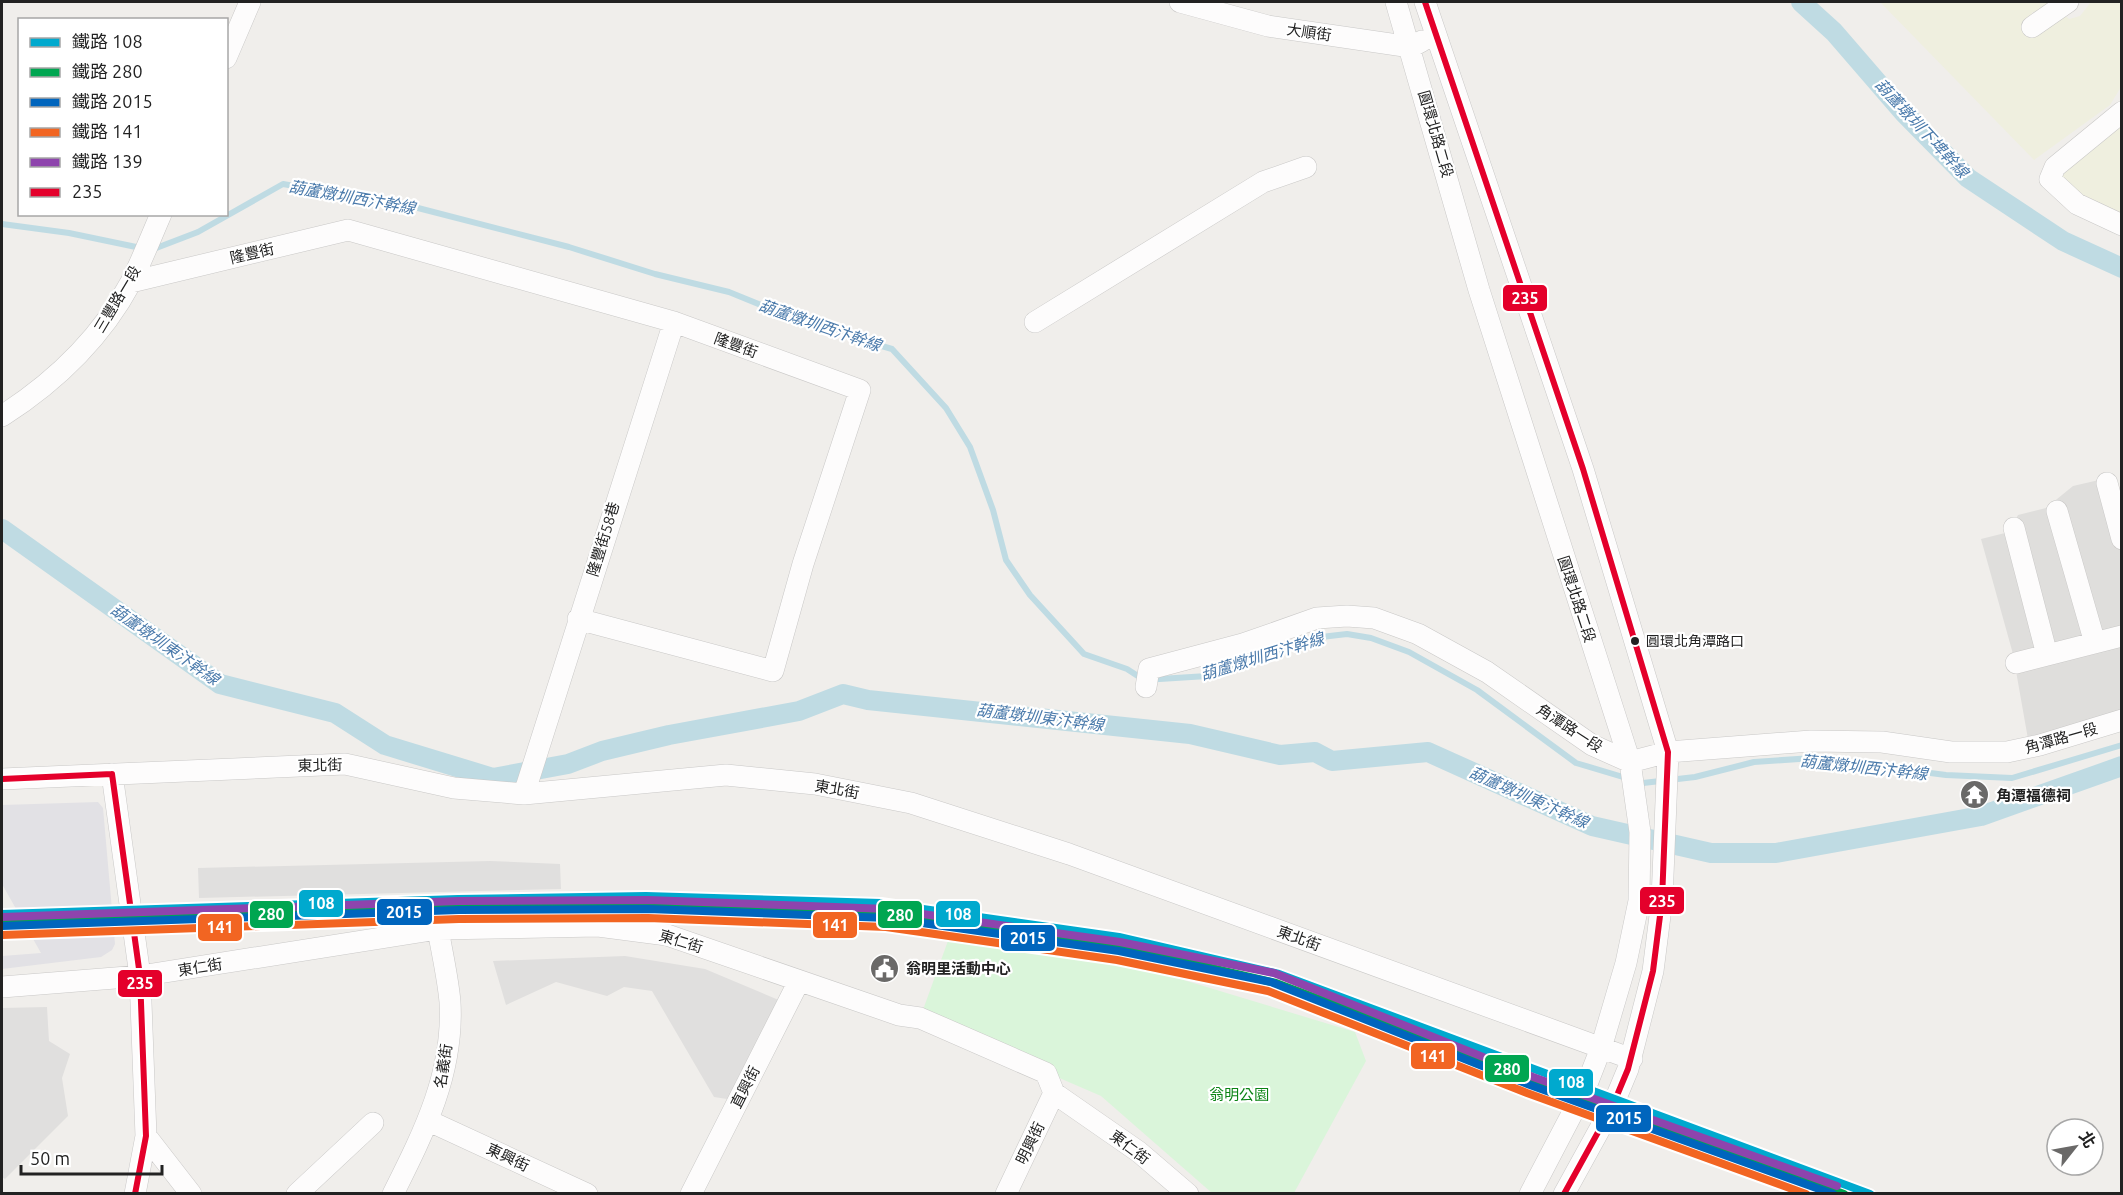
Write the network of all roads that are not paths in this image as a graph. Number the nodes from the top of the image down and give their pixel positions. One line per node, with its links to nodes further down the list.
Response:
1 (1180, 2): 8 (street, 大順街)
2 (1396, 2): 8 (street, 圓環北路二段)
3 (1425, 2): 7 (street, 圓環北路二段)
4 (2068, 2): 6 (street)
5 (245, 3): 9 (street)
6 (2032, 27)
7 (1437, 34): 8 (street); 29 (street, 圓環北路二段)
8 (1411, 46): 30 (street, 圓環北路二段)
9 (228, 52)
10 (2121, 112): 13 (street)
11 (1306, 167): 16 (street)
12 (160, 216): 14 (street, 三豐路一段)
13 (2121, 225)
14 (131, 282): 15 (street, 隆豐街); 17 (street, 三豐路一段)
15 (674, 322): 22 (street, 隆豐街58巷); 22 (street, 隆豐街)
16 (1035, 322)
17 (2, 416)
18 (2107, 483): 21 (street)
19 (2057, 511): 24 (street)
20 (2014, 528): 25 (street)
21 (2121, 539)
22 (578, 619): 33 (street, 隆豐街58巷)
23 (2121, 636): 24 (street)
24 (2095, 643): 25 (street)
25 (2047, 656): 26 (street)
26 (2016, 663)
27 (1148, 678): 30 (street, 角潭路一段)
28 (2121, 720): 29 (street, 角潭路一段)
29 (1668, 753): 30 (street, 角潭路一段); 39 (street, 圓環北路二段)
30 (1630, 762): 38 (street, 圓環北路二段)
31 (112, 774): 32 (street, 東北街); 33 (street, 東北街); 35 (street)
32 (2, 779)
33 (526, 788): 38 (street, 東北街)
34 (438, 929): 35 (street, 東仁街); 36 (street, 東仁街); 41 (street, 名義街)
35 (140, 976): 37 (street, 東仁街); 43 (street)
36 (799, 981): 40 (street, 東仁街); 49 (street, 直興街)
37 (2, 987)
38 (1601, 1048): 39 (street, 東北街); 52 (street, 圓環北路二段)
39 (1632, 1059): 53 (street, 圓環北路二段)
40 (1054, 1093): 50 (street, 明興街); 51 (street, 東仁街)
41 (429, 1120): 47 (street, 名義街); 48 (street, 東興街)
42 (373, 1123): 46 (street)
43 (146, 1136): 44 (street); 45 (street)
44 (135, 1194)
45 (191, 1194)
46 (297, 1194)
47 (393, 1194)
48 (587, 1194)
49 (691, 1194)
50 (1006, 1194)
51 (1188, 1194)
52 (1530, 1194)
53 (1564, 1194)

